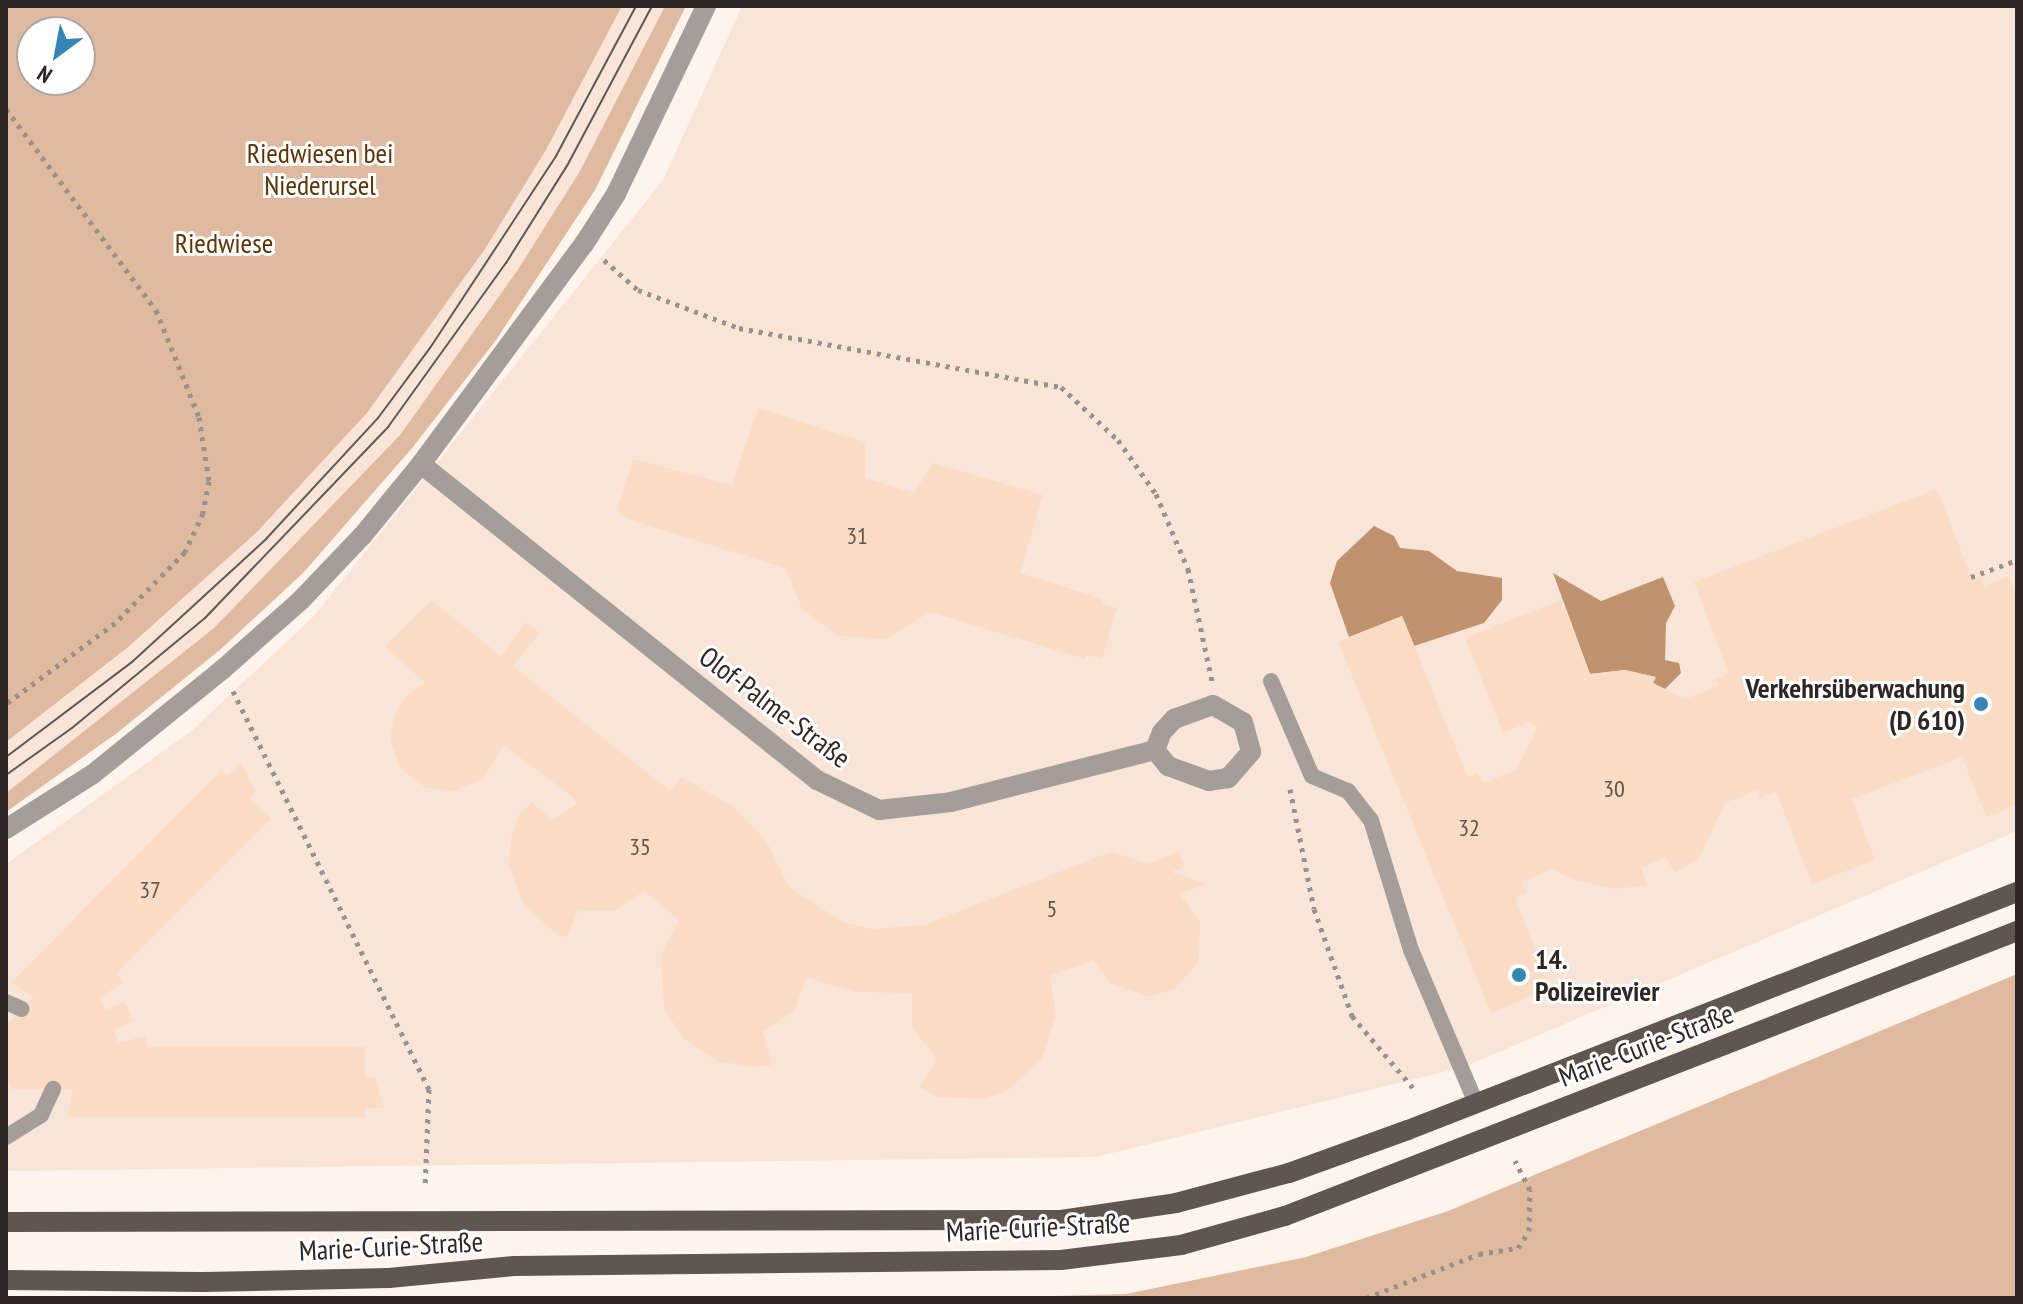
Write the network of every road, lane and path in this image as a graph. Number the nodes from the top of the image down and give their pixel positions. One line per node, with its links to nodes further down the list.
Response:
1 (706, 6): 4 (street)
2 (6, 109): 10 (path)
3 (594, 252): 7 (path)
4 (421, 464): 11 (street, Olof-Palme-Straße); 13 (street)
5 (2017, 560): 6 (path)
6 (1971, 577)
7 (1212, 681)
8 (1271, 681): 20 (lane)
9 (231, 687): 23 (path)
10 (6, 704)
11 (1155, 750): 11 (street)
12 (1283, 778): 18 (path)
13 (6, 829)
14 (2017, 892): 20 (main road, Marie-Curie-Straße)
15 (2017, 931): 25 (main road, Marie-Curie-Straße)
16 (6, 1002): 17 (lane)
17 (22, 1009)
18 (1413, 1088)
19 (53, 1089): 21 (lane)
20 (1476, 1103): 24 (main road, Marie-Curie-Straße)
21 (6, 1137)
22 (1515, 1161): 26 (path)
23 (425, 1188)
24 (6, 1222)
25 (6, 1280)
26 (1366, 1298)

